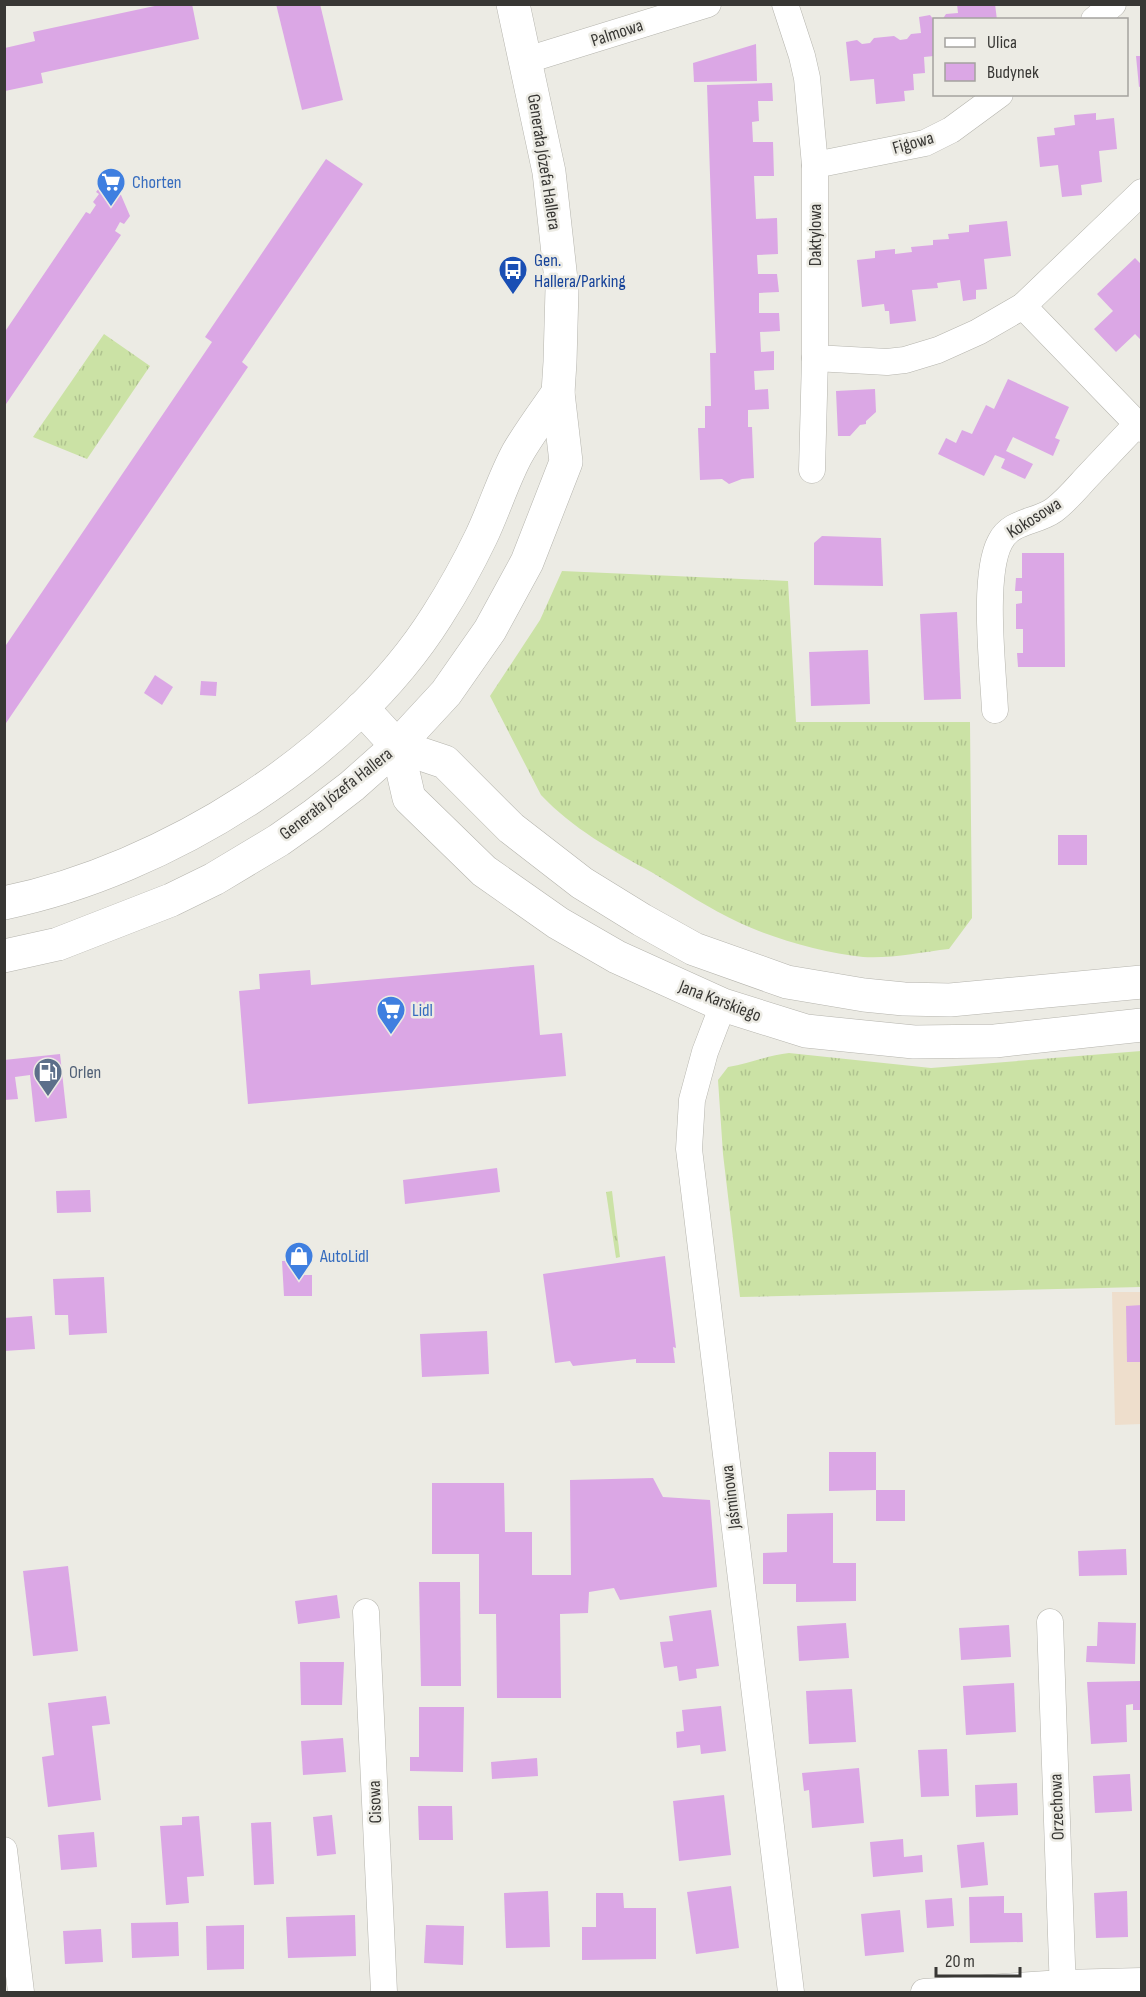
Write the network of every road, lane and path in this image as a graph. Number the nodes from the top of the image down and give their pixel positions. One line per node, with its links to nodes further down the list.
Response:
1 (513, 4): 6 (main road, Generała Józefa Hallera)
2 (708, 4): 6 (street, Palmowa)
3 (785, 4): 8 (street, Daktylowa)
4 (1113, 4): 5 (street)
5 (1096, 18)
6 (527, 60): 12 (main road, Generała Józefa Hallera)
7 (997, 96): 8 (street, Figowa)
8 (815, 165): 11 (street, Daktylowa)
9 (1142, 192): 10 (street)
10 (1023, 306): 11 (street); 13 (street, Kokosowa)
11 (815, 358): 14 (street, Daktylowa)
12 (558, 393): 15 (main road); 17 (main road, Generała Józefa Hallera)
13 (1139, 427): 16 (street, Kokosowa)
14 (812, 470)
15 (362, 708): 17 (main road, Jana Karskiego); 18 (main road)
16 (995, 710)
17 (397, 746): 19 (main road, Generała Józefa Hallera); 21 (main road, Jana Karskiego); 23 (main road, Jana Karskiego)
18 (249, 799): 19 (main road); 20 (main road)
19 (279, 840): 22 (main road, Generała Józefa Hallera)
20 (4, 903)
21 (642, 920): 23 (main road); 24 (main road, Jana Karskiego)
22 (4, 956)
23 (617, 957): 25 (main road, Jana Karskiego)
24 (1142, 982)
25 (723, 1005): 26 (main road, Jana Karskiego); 34 (street, Jaśminowa)
26 (1142, 1025)
27 (366, 1612): 33 (street, Cisowa)
28 (1050, 1622): 31 (street, Orzechowa)
29 (4, 1850): 32 (street)
30 (1142, 1981): 31 (street)
31 (1063, 1988): 35 (street)
32 (21, 1992)
33 (384, 1992)
34 (791, 1992)
35 (924, 1992)

